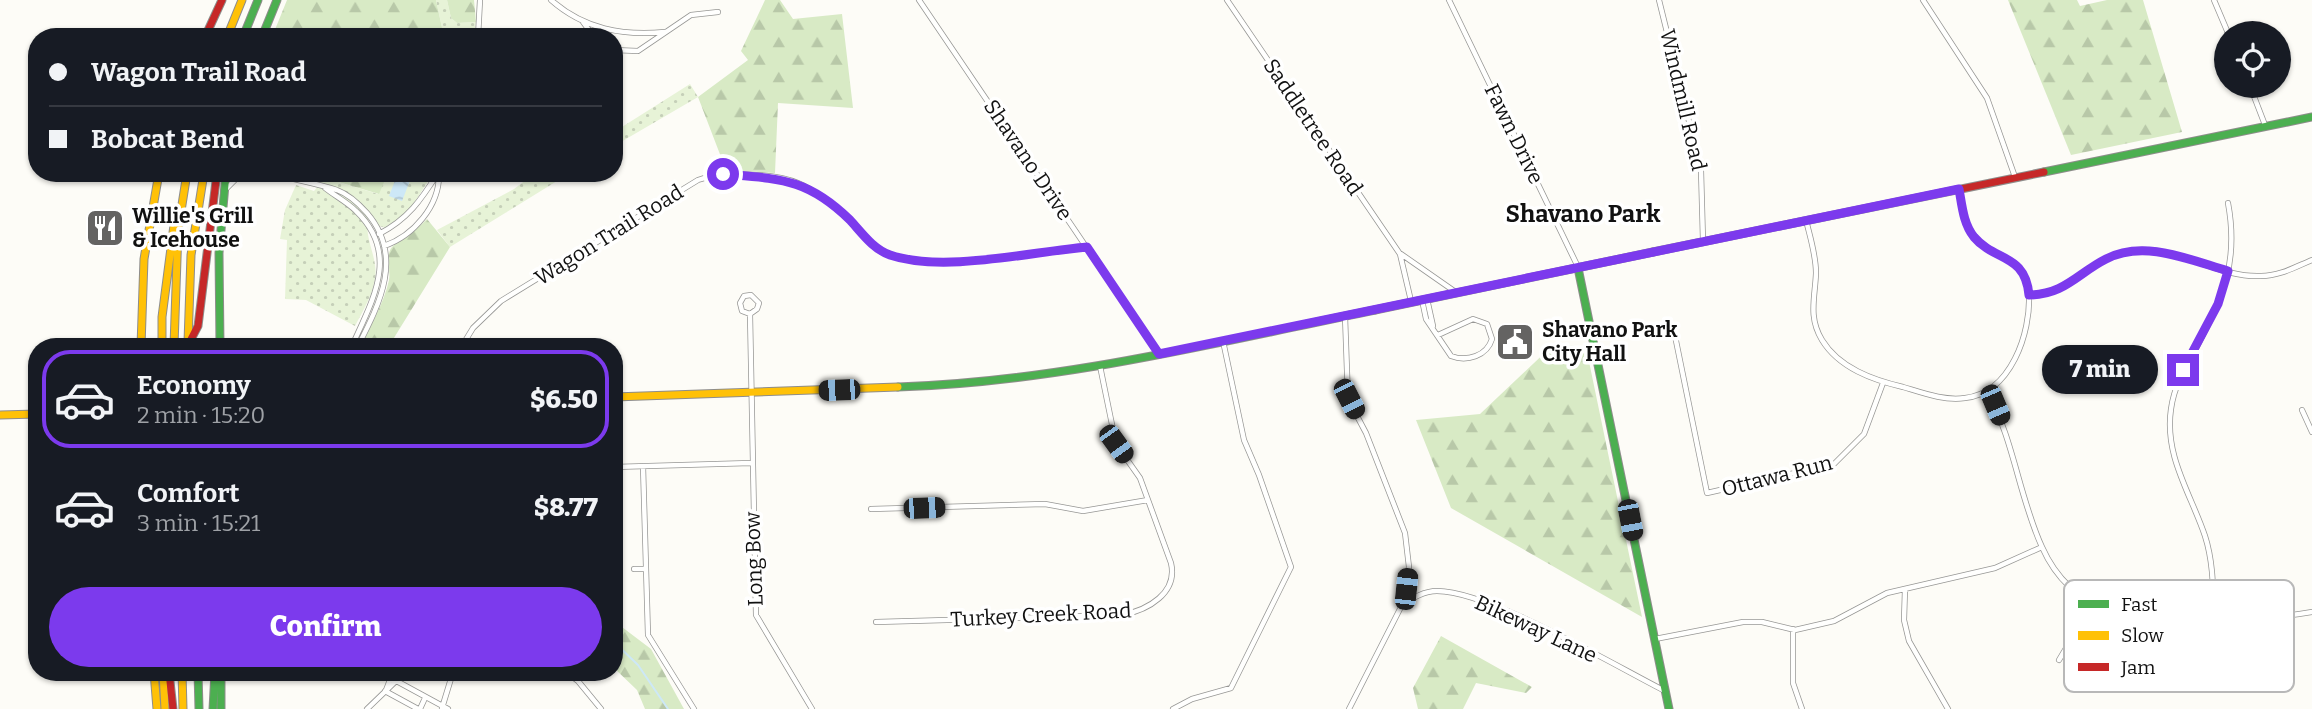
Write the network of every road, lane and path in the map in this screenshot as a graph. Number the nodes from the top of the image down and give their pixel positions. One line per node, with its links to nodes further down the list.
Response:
1 (222, 0): 16 (main road)
2 (242, 0): 17 (main road)
3 (258, 0): 18 (main road)
4 (277, 0): 19 (main road)
5 (480, 0): 20 (street)
6 (551, 0): 15 (street)
7 (919, 0): 51 (street, Shavano Drive)
8 (1227, 0): 52 (street, Saddletree Road)
9 (1449, 0): 54 (street, Fawn Drive)
10 (1659, 0): 49 (street, Windmill Road)
11 (1923, 0): 29 (street)
12 (2214, 0): 14 (street)
13 (718, 12): 24 (street)
14 (2223, 21)
15 (582, 22): 21 (street); 22 (street)
16 (209, 28)
17 (231, 28)
18 (247, 28)
19 (266, 28)
20 (478, 28)
21 (587, 28)
22 (602, 28)
23 (623, 32): 24 (street)
24 (664, 32): 25 (street)
25 (623, 50)
26 (2255, 98): 28 (street)
27 (2312, 117): 28 (main road)
28 (2265, 125): 29 (main road)
29 (2015, 177): 40 (main road)
30 (157, 182): 65 (main road)
31 (186, 182): 42 (main road)
32 (203, 182): 68 (main road)
33 (216, 182): 69 (main road)
34 (225, 182): 41 (main road)
35 (230, 182): 41 (street)
36 (302, 182): 39 (street)
37 (433, 182): 44 (street)
38 (438, 182): 46 (street)
39 (324, 188): 47 (street); 48 (street)
40 (1959, 189): 45 (main road); 57 (street)
41 (224, 192): 70 (main road)
42 (183, 200): 66 (main road); 67 (main road)
43 (2228, 203): 55 (street)
44 (410, 214): 46 (street); 47 (street)
45 (1806, 220): 49 (main road); 77 (street)
46 (419, 222): 50 (street)
47 (380, 233): 48 (street); 50 (street)
48 (374, 236): 50 (street)
49 (1703, 242): 54 (main road)
50 (380, 247): 63 (street)
51 (1087, 247): 73 (street, Wagon Trail Road); 75 (street, Shavano Drive)
52 (1400, 254): 56 (street, Saddletree Road); 59 (street, Saddletree Road)
53 (2312, 260): 55 (street)
54 (1578, 268): 56 (main road); 101 (main road)
55 (2228, 271): 57 (street); 94 (street)
56 (1457, 293): 58 (main road)
57 (2029, 295): 78 (street)
58 (1425, 299): 59 (main road); 64 (street)
59 (1411, 302): 61 (main road)
60 (750, 314): 60 (street); 79 (street, Long Bow)
61 (1345, 316): 74 (main road); 96 (street)
62 (1674, 331): 77 (street, Ottawa Run)
63 (361, 334): 71 (street); 72 (street)
64 (1438, 335): 64 (street)
65 (141, 338)
66 (162, 338)
67 (174, 338)
68 (188, 338)
69 (192, 338)
70 (220, 338)
71 (358, 338)
72 (360, 338)
73 (467, 338)
74 (1223, 340): 75 (main road); 131 (street)
75 (1159, 354): 76 (main road)
76 (1100, 366): 79 (main road); 88 (street, Turkey Creek Road)
77 (1884, 383): 78 (street)
78 (1987, 391): 90 (street)
79 (751, 393): 80 (main road); 85 (street, Long Bow)
80 (623, 397)
81 (2302, 410): 84 (street)
82 (28, 414): 83 (main road)
83 (0, 415)
84 (2312, 432)
85 (751, 463): 86 (street); 130 (street, Long Bow)
86 (643, 466): 87 (street); 92 (street)
87 (623, 467)
88 (1148, 500): 89 (street); 99 (street, Turkey Creek Road)
89 (871, 509)
90 (2042, 547): 93 (street); 95 (street)
91 (634, 569): 92 (street)
92 (646, 569): 129 (street)
93 (2064, 580)
94 (2212, 580)
95 (1905, 589): 100 (street); 135 (street)
96 (1402, 605): 116 (street, Bikeway Lane); 132 (street)
97 (2312, 612): 98 (street)
98 (2294, 615)
99 (876, 622)
100 (1793, 629): 101 (street); 134 (street)
101 (1655, 639): 116 (main road)
102 (2064, 652): 103 (street)
103 (2059, 660)
104 (155, 681): 119 (main road)
105 (164, 681): 120 (main road)
106 (170, 681): 121 (main road)
107 (182, 681): 122 (main road)
108 (198, 681): 123 (main road)
109 (215, 681): 124 (main road)
110 (221, 681): 125 (main road)
111 (390, 681): 115 (street)
112 (396, 681): 115 (street); 117 (street)
113 (451, 681): 118 (street)
114 (578, 681): 128 (street)
115 (386, 691): 126 (street); 127 (street)
116 (1666, 691): 133 (main road)
117 (425, 698): 118 (street); 127 (street)
118 (444, 708)
119 (157, 709)
120 (166, 709)
121 (173, 709)
122 (183, 709)
123 (199, 709)
124 (213, 709)
125 (220, 709)
126 (367, 709)
127 (419, 709)
128 (601, 709)
129 (694, 709)
130 (812, 709)
131 (1173, 709)
132 (1349, 709)
133 (1669, 709)
134 (1802, 709)
135 (1948, 709)

